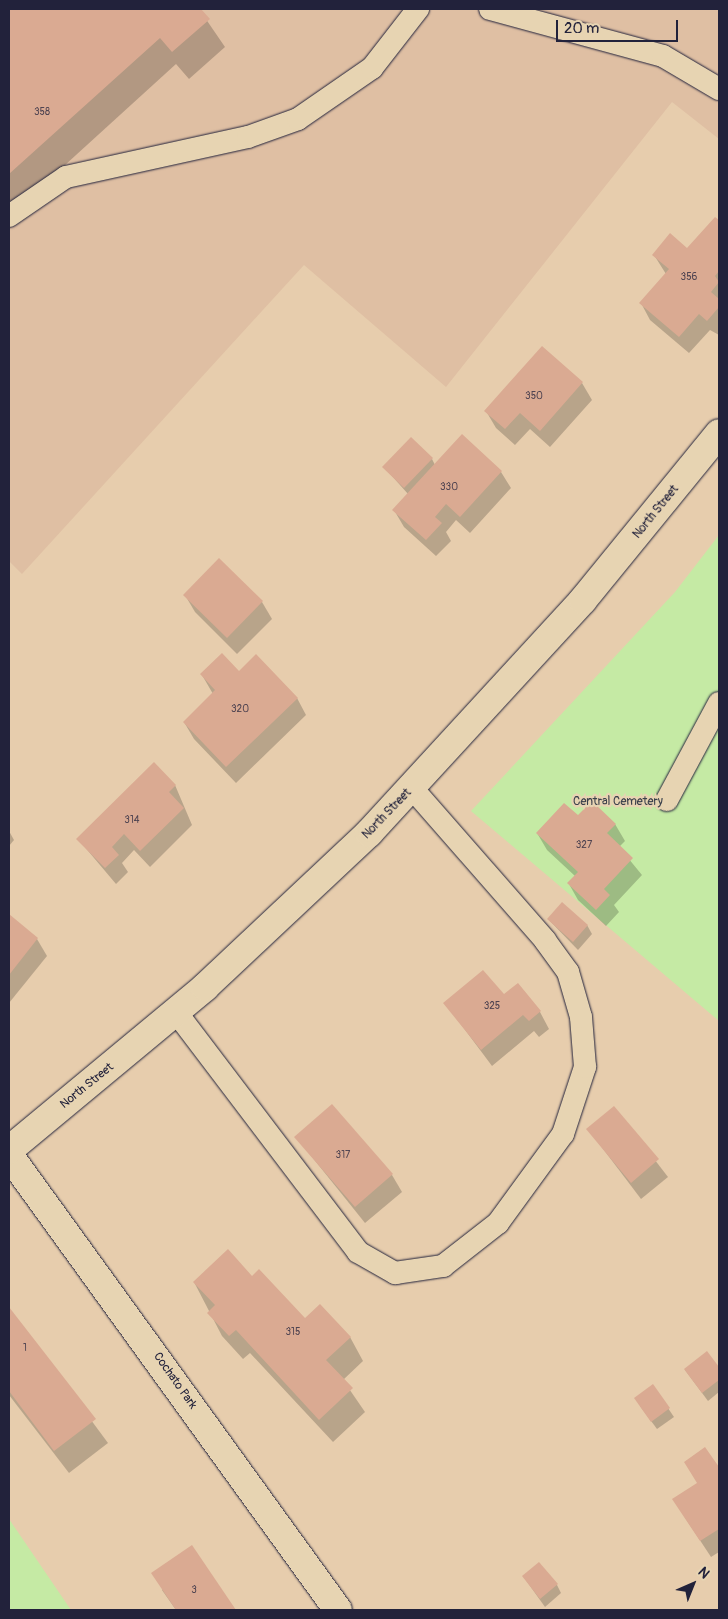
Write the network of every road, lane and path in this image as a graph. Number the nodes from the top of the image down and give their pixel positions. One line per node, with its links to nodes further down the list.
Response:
1 (418, 9): 4 (lane)
2 (490, 9): 3 (lane)
3 (719, 89)
4 (9, 216)
5 (719, 433): 7 (main road, North Street)
6 (719, 703): 8 (lane)
7 (412, 788): 9 (main road, North Street); 9 (lane)
8 (667, 800)
9 (176, 1012): 10 (main road, North Street)
10 (9, 1150)
11 (9, 1154): 12 (main road, Cochato Park)
12 (338, 1610)

